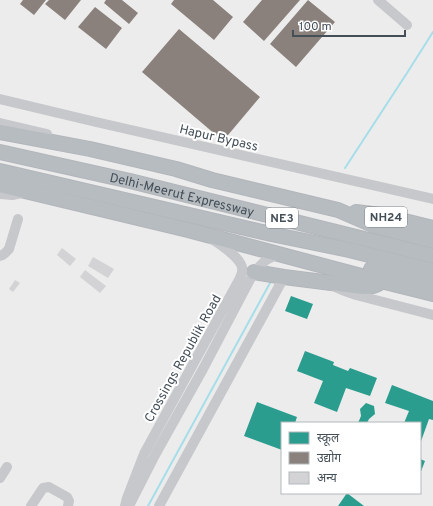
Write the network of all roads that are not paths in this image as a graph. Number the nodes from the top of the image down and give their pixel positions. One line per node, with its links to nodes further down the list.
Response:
1 (378, 0): 2 (street)
2 (406, 25)
3 (0, 99): 12 (street, Hapur Bypass)
4 (0, 123): 6 (street)
5 (0, 132): 6 (highway)
6 (90, 149): 13 (highway)
7 (0, 152): 18 (highway, Delhi-Meerut Expressway / NE3)
8 (0, 171): 23 (highway, Delhi-Meerut Expressway)
9 (0, 185): 10 (highway)
10 (26, 192): 11 (street); 16 (highway)
11 (0, 194)
12 (433, 199)
13 (338, 210): 15 (highway, NH24); 17 (highway)
14 (18, 219): 21 (street)
15 (433, 228)
16 (206, 235): 20 (highway); 35 (street, Crossings Republik Road)
17 (433, 241)
18 (399, 247): 19 (highway); 22 (highway, Delhi-Meerut Expressway / NE3)
19 (433, 250)
20 (278, 254): 24 (street, Crossings Republik Road); 27 (highway); 28 (highway)
21 (0, 256)
22 (433, 256)
23 (433, 271)
24 (254, 272): 25 (highway); 36 (street, Crossings Republik Road)
25 (284, 277): 26 (highway); 37 (street)
26 (329, 282): 27 (highway); 30 (street)
27 (382, 282): 29 (highway)
28 (433, 282)
29 (433, 294)
30 (433, 315)
31 (7, 467): 32 (street)
32 (0, 478)
33 (31, 506): 34 (street)
34 (68, 506)
35 (125, 506)
36 (129, 506)
37 (159, 506)

